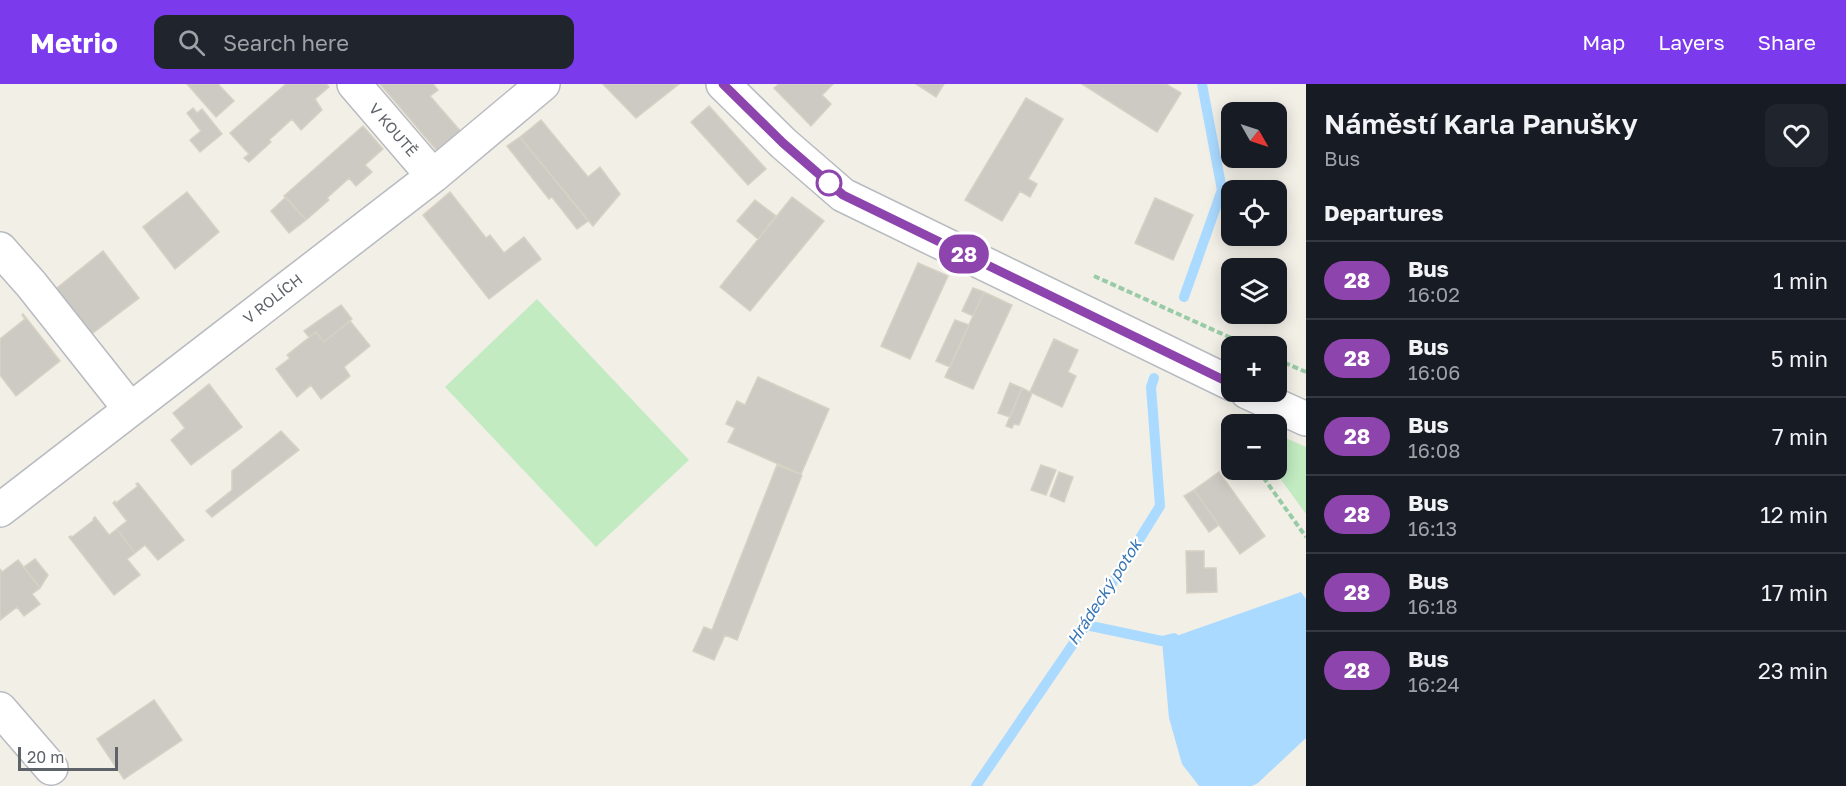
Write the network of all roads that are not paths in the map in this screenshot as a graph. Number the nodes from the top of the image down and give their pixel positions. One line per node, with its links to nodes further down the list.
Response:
1 (354, 84): 4 (street, V KOUTĚ)
2 (543, 84): 4 (street, V ROLÍCH)
3 (731, 87): 6 (street)
4 (433, 176): 8 (street, V ROLÍCH)
5 (0, 249): 8 (street)
6 (1220, 379)
7 (1270, 402): 9 (street)
8 (130, 409): 10 (street, V ROLÍCH)
9 (1306, 418)
10 (0, 510)
11 (0, 709): 12 (street)
12 (51, 768)

